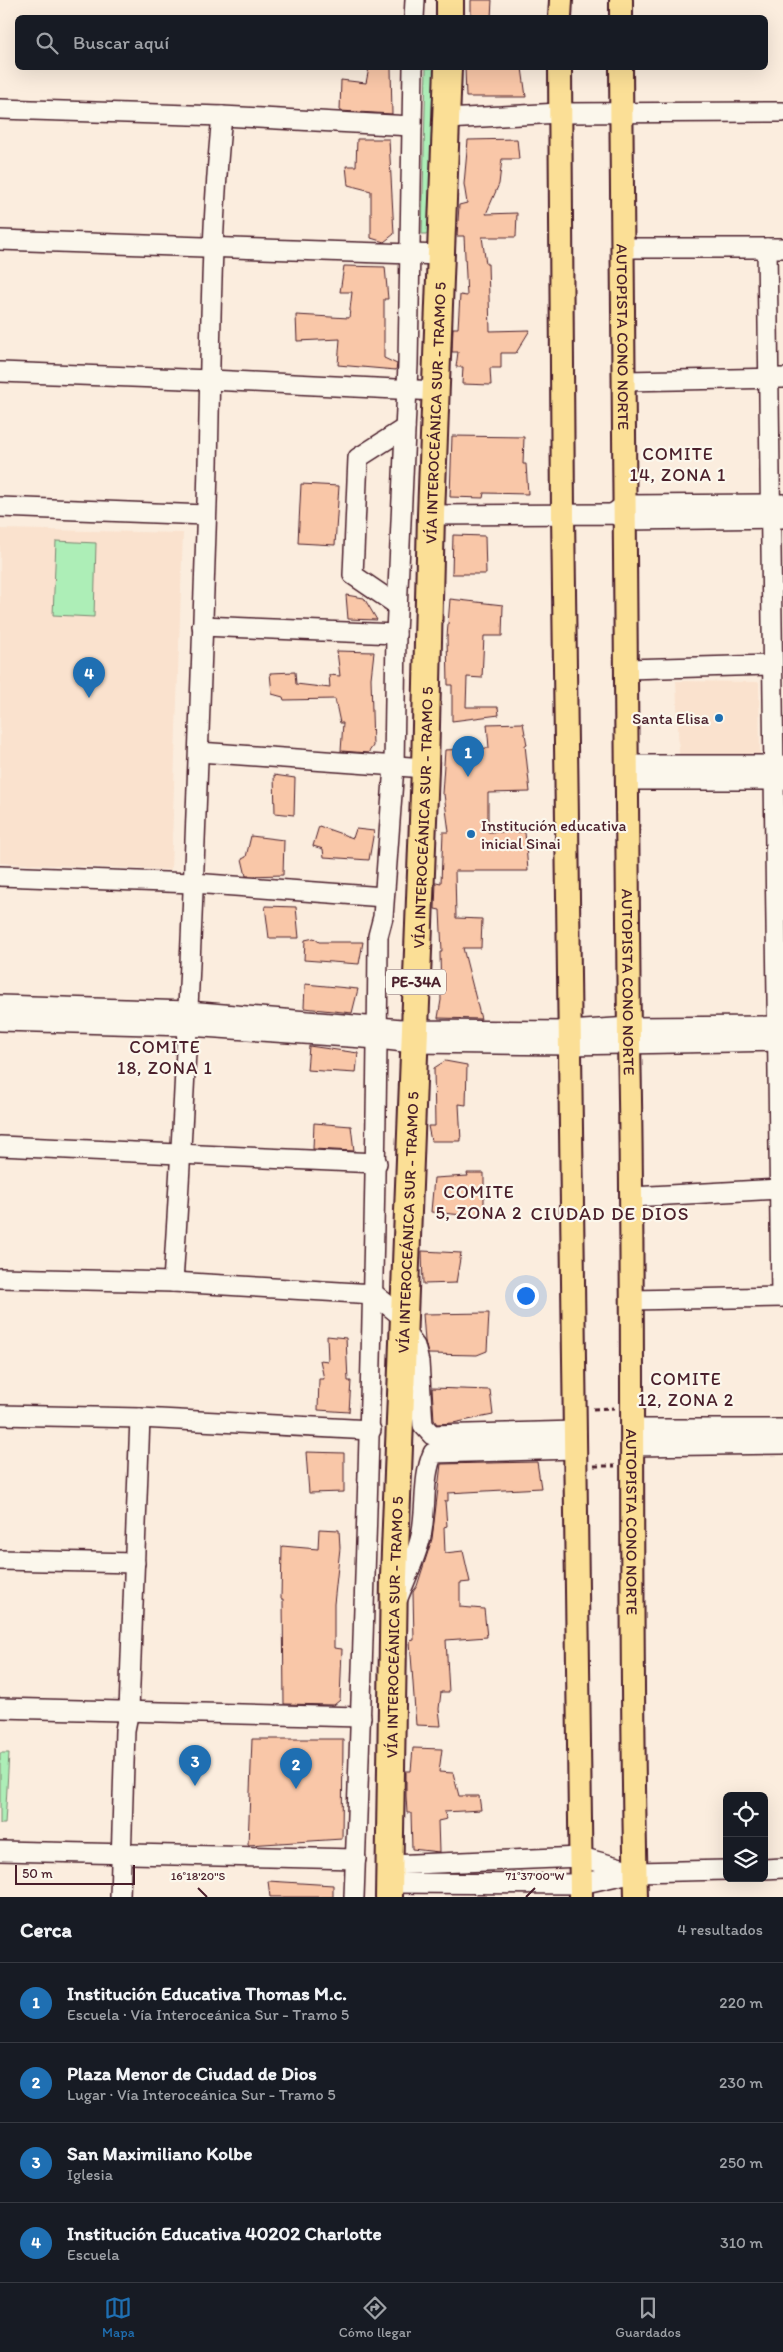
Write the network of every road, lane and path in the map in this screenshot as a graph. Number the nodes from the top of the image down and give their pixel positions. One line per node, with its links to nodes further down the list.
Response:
1 (415, 0): 5 (street)
2 (450, 0): 6 (highway)
3 (560, 0): 7 (main road)
4 (621, 0): 8 (main road)
5 (414, 15)
6 (450, 15)
7 (560, 15)
8 (621, 15)
9 (413, 70): 19 (street)
10 (448, 70): 18 (highway, VÍA INTEROCEÁNICA SUR - TRAMO 5 / PE-34A)
11 (560, 70): 15 (main road)
12 (621, 70): 16 (main road, AUTOPISTA CONO NORTE)
13 (0, 109): 17 (street)
14 (783, 112): 16 (street)
15 (560, 114): 16 (street); 18 (street); 36 (main road)
16 (621, 114): 22 (main road, AUTOPISTA CONO NORTE)
17 (222, 116): 19 (street); 21 (street)
18 (446, 120): 25 (highway, VÍA INTEROCEÁNICA SUR - TRAMO 5 / PE-34A)
19 (412, 126): 24 (street)
20 (0, 240): 21 (street)
21 (214, 247): 24 (street); 28 (street)
22 (622, 248): 23 (street); 29 (main road, AUTOPISTA CONO NORTE)
23 (775, 248): 27 (street)
24 (411, 254): 25 (street); 30 (street)
25 (441, 255): 31 (highway, VÍA INTEROCEÁNICA SUR - TRAMO 5 / PE-34A)
26 (0, 372): 28 (street)
27 (776, 378): 29 (street); 34 (street)
28 (211, 380): 30 (street); 37 (street)
29 (624, 381): 35 (main road, AUTOPISTA CONO NORTE)
30 (407, 388): 31 (street); 32 (street)
31 (437, 391): 38 (highway, VÍA INTEROCEÁNICA SUR - TRAMO 5 / PE-34A)
32 (405, 428): 39 (street); 39 (street)
33 (0, 507): 37 (street)
34 (776, 511): 35 (street); 42 (street)
35 (621, 513): 36 (street); 43 (main road, AUTOPISTA CONO NORTE)
36 (563, 514): 38 (street); 59 (main road)
37 (206, 515): 40 (street)
38 (432, 515): 46 (highway, VÍA INTEROCEÁNICA SUR - TRAMO 5 / PE-34A)
39 (398, 605): 41 (street)
40 (202, 626): 41 (street); 44 (street)
41 (396, 634): 45 (street)
42 (772, 665): 43 (street); 48 (street)
43 (627, 669): 47 (main road, AUTOPISTA CONO NORTE)
44 (199, 752): 45 (street); 50 (street)
45 (394, 766): 46 (street); 51 (street)
46 (426, 768): 58 (highway, VÍA INTEROCEÁNICA SUR - TRAMO 5 / PE-34A)
47 (628, 772): 48 (street); 57 (main road, AUTOPISTA CONO NORTE)
48 (778, 773): 56 (street)
49 (0, 876): 50 (street)
50 (193, 883): 51 (street); 53 (street)
51 (384, 897): 55 (street)
52 (0, 1005): 53 (street)
53 (188, 1018): 54 (street); 55 (street); 61 (street)
54 (0, 1021)
55 (378, 1032): 58 (street); 62 (street)
56 (780, 1033): 57 (street); 63 (street)
57 (629, 1035): 59 (street); 65 (main road, AUTOPISTA CONO NORTE)
58 (414, 1037): 59 (street); 71 (highway, VÍA INTEROCEÁNICA SUR - TRAMO 5 / PE-34A)
59 (569, 1038): 77 (main road)
60 (0, 1146): 61 (street)
61 (182, 1154): 62 (street); 67 (street)
62 (377, 1163): 68 (street)
63 (782, 1169): 64 (street)
64 (780, 1189): 65 (street); 69 (street)
65 (632, 1197): 70 (main road, AUTOPISTA CONO NORTE)
66 (0, 1278): 67 (street)
67 (173, 1282): 68 (street)
68 (374, 1294): 71 (street); 75 (street)
69 (782, 1297): 70 (street)
70 (632, 1300): 76 (main road, AUTOPISTA CONO NORTE)
71 (405, 1325): 77 (street); 81 (highway, VÍA INTEROCEÁNICA SUR - TRAMO 5 / PE-34A)
72 (0, 1415): 73 (street)
73 (140, 1418): 75 (street); 80 (street)
74 (783, 1429): 76 (street)
75 (371, 1430): 84 (street)
76 (632, 1437): 77 (path); 77 (path); 78 (street); 92 (main road, AUTOPISTA CONO NORTE)
77 (576, 1439): 81 (street); 87 (main road)
78 (783, 1444)
79 (0, 1560): 80 (street)
80 (135, 1563): 83 (street)
81 (394, 1608): 93 (highway, VÍA INTEROCEÁNICA SUR - TRAMO 5 / PE-34A)
82 (0, 1708): 83 (street)
83 (130, 1710): 84 (street); 86 (street)
84 (360, 1716): 88 (street)
85 (0, 1851): 86 (street)
86 (121, 1854): 88 (street); 95 (street)
87 (581, 1857): 92 (street); 93 (street); 94 (main road)
88 (356, 1859): 96 (street)
89 (783, 1868): 90 (street)
90 (768, 1869)
91 (723, 1870): 92 (street)
92 (635, 1872): 94 (street); 97 (main road, AUTOPISTA CONO NORTE)
93 (389, 1882): 94 (street)
94 (581, 1891)
95 (120, 1897)
96 (354, 1897)
97 (636, 1897)

